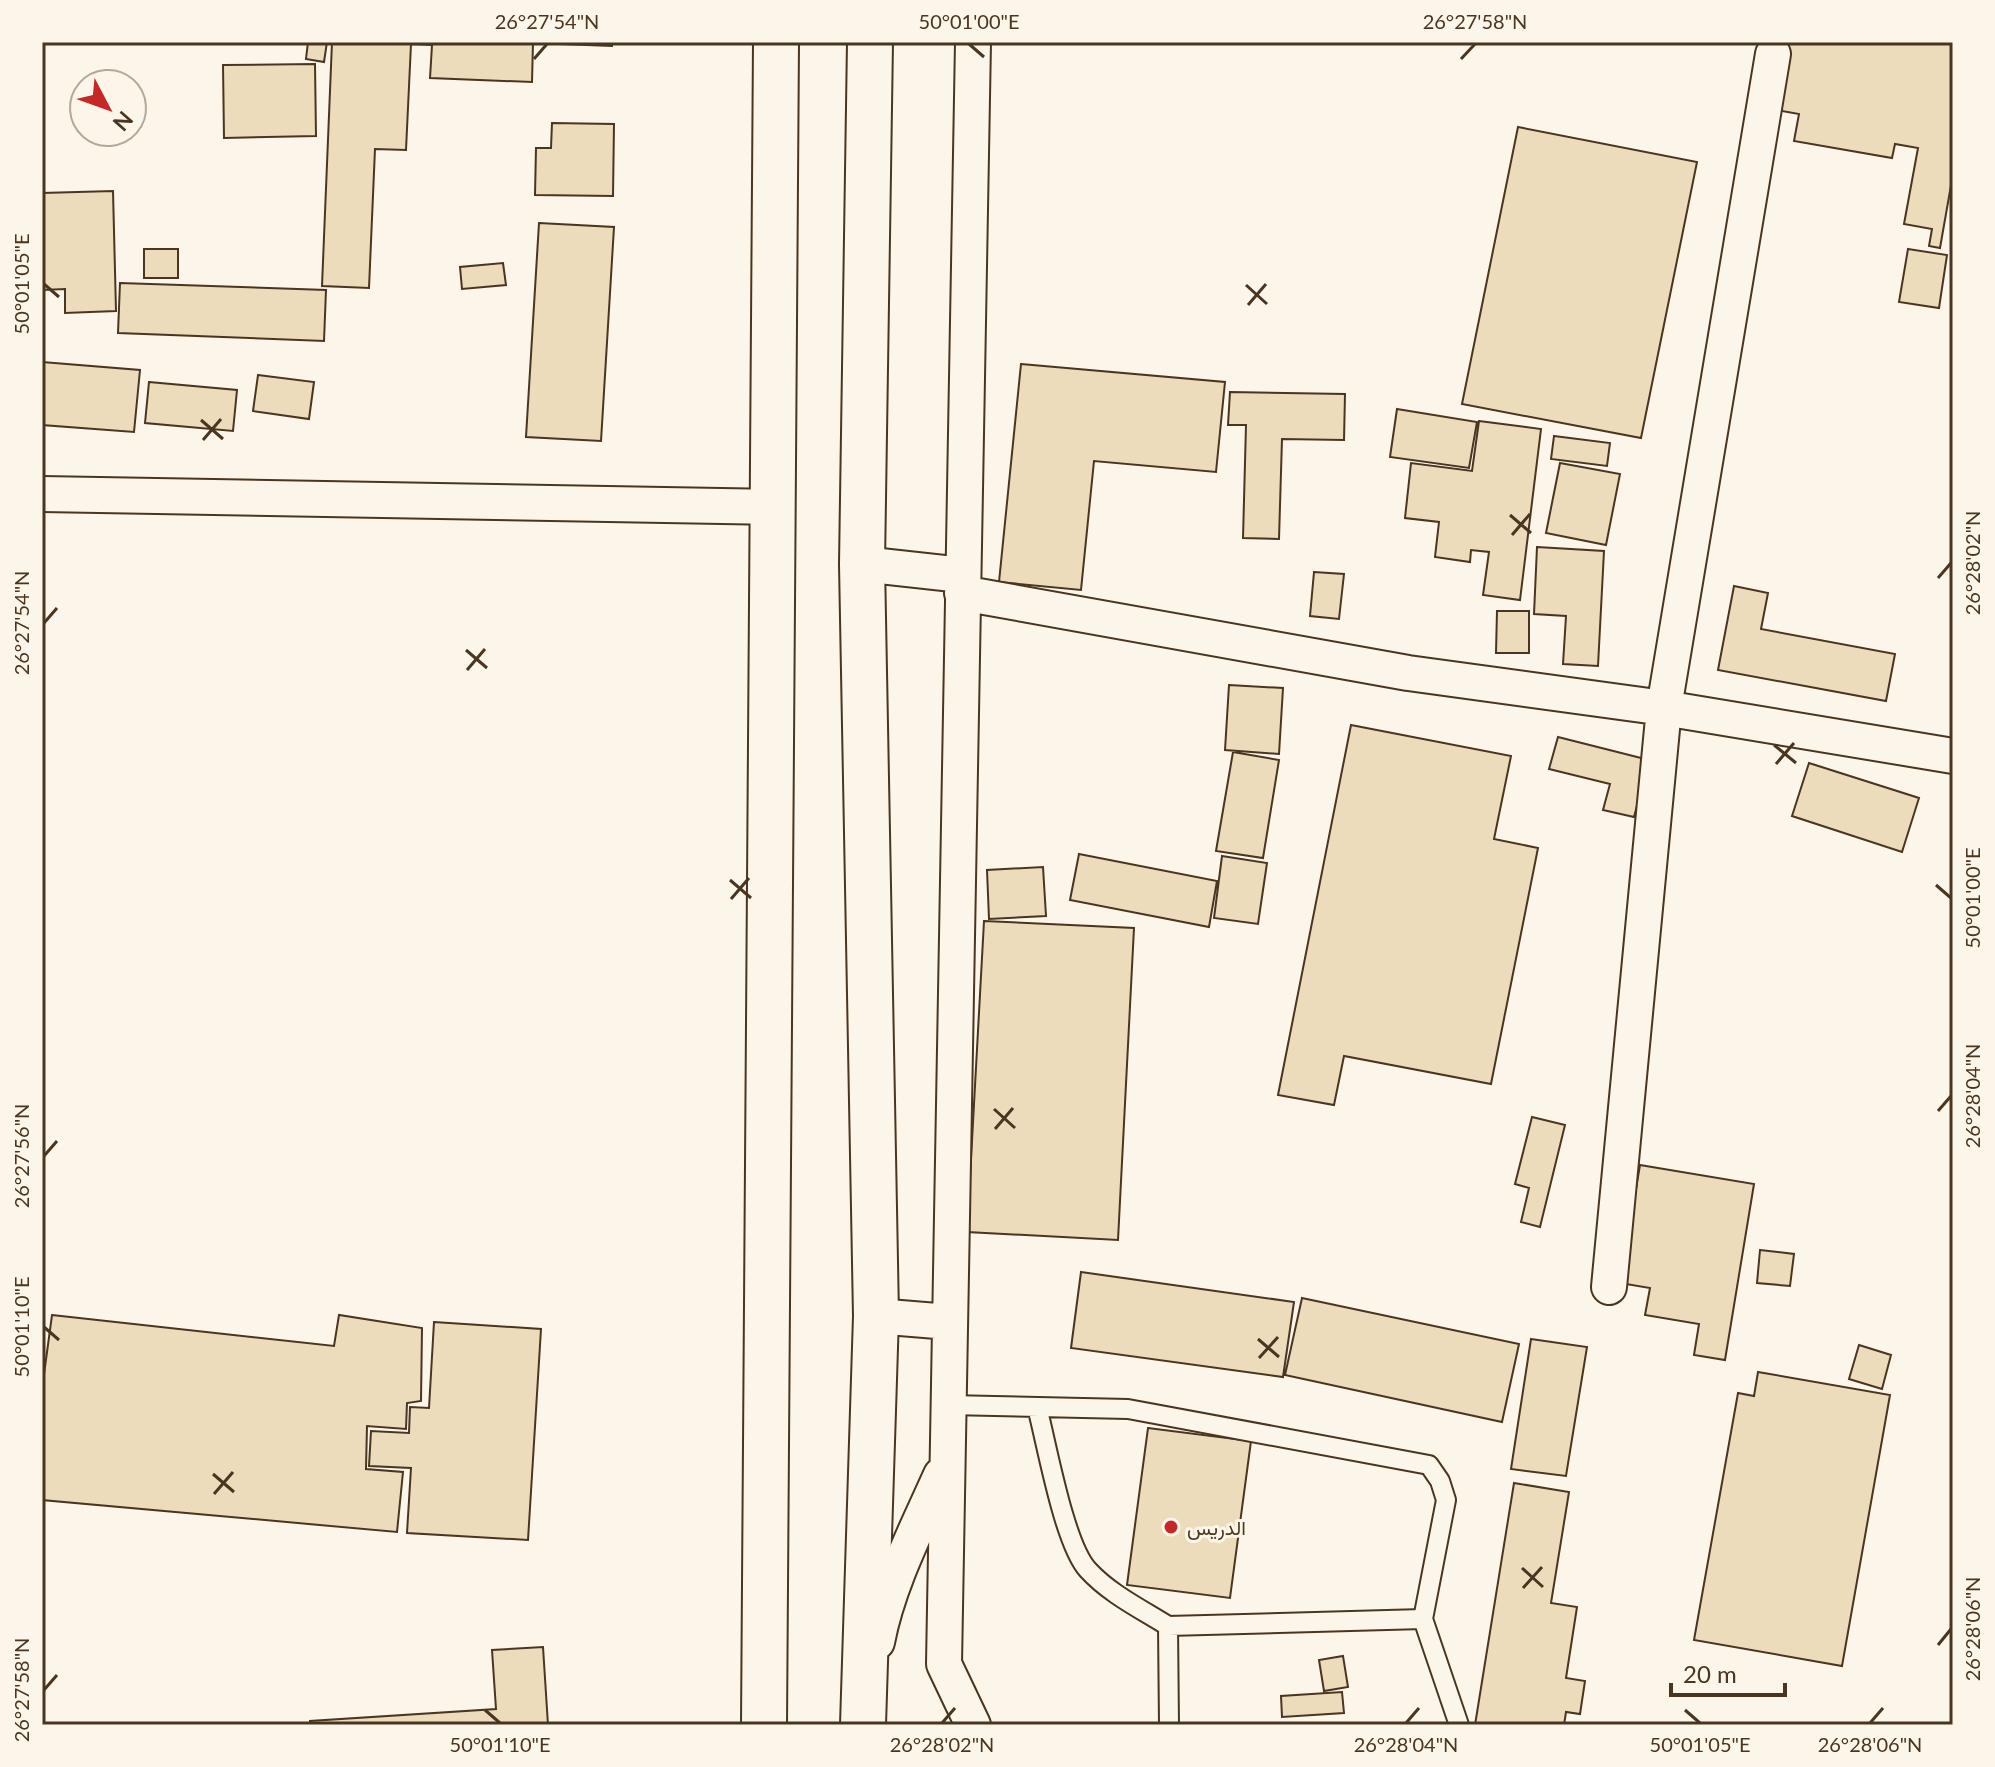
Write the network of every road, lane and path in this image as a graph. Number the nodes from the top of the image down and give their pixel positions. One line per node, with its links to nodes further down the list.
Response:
1 (776, 42): 6 (main road)
2 (870, 42): 7 (main road)
3 (973, 42): 8 (street)
4 (1773, 54): 9 (street)
5 (42, 494): 6 (street)
6 (773, 507): 19 (main road)
7 (862, 564): 8 (street); 12 (main road)
8 (962, 584): 9 (street); 13 (street)
9 (1664, 708): 10 (street); 11 (street)
10 (1953, 756)
11 (1609, 1287)
12 (876, 1316): 13 (street); 20 (main road)
13 (949, 1322): 14 (street)
14 (948, 1405): 15 (lane); 16 (street)
15 (1037, 1407): 17 (lane); 18 (lane)
16 (947, 1462): 20 (street); 21 (street)
17 (1423, 1619): 18 (lane); 23 (lane)
18 (1168, 1626): 22 (lane)
19 (764, 1725)
20 (863, 1725)
21 (973, 1725)
22 (1169, 1725)
23 (1459, 1725)

